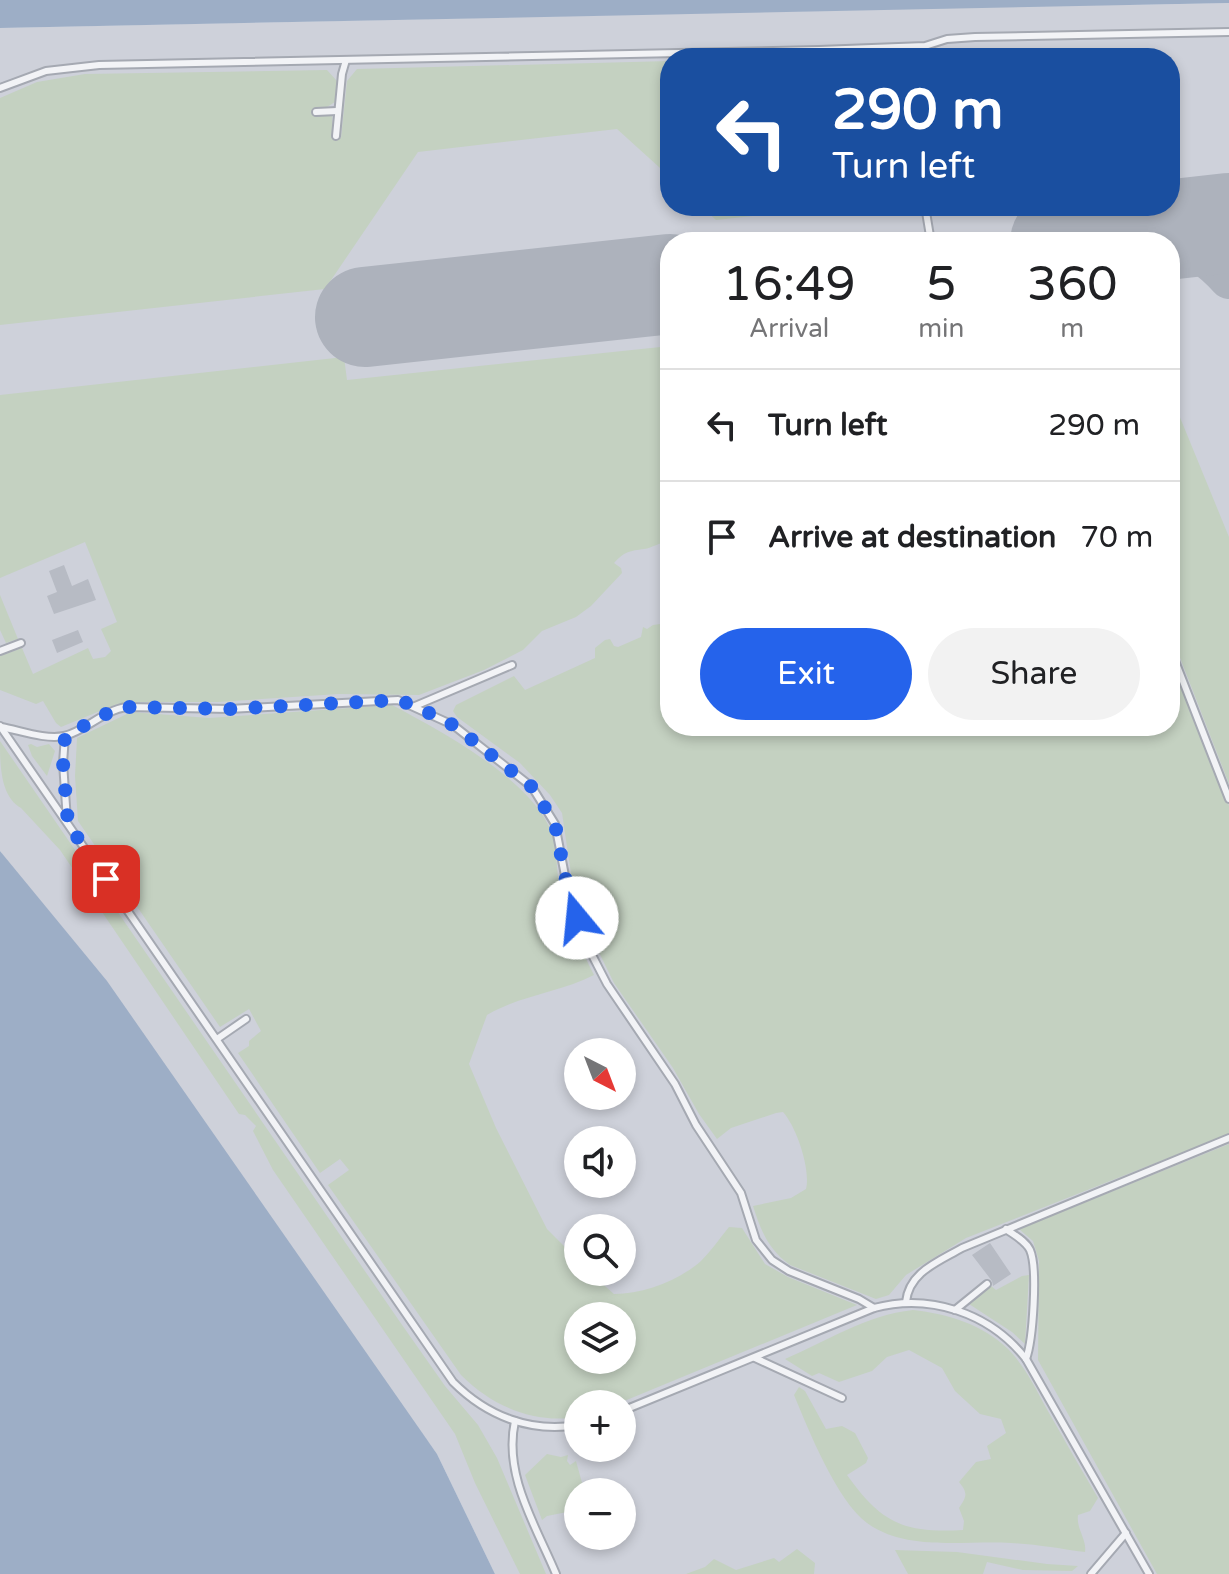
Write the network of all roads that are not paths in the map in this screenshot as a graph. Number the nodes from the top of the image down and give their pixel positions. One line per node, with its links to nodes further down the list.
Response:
1 (1229, 32): 2 (lane)
2 (911, 47): 3 (lane)
3 (868, 48)
4 (660, 53): 5 (lane)
5 (346, 60): 6 (lane); 7 (lane)
6 (0, 88)
7 (337, 111): 8 (lane); 9 (lane)
8 (316, 112)
9 (336, 136)
10 (0, 640): 12 (lane)
11 (21, 643): 12 (lane)
12 (2, 651)
13 (512, 665): 15 (lane)
14 (1180, 674): 18 (lane)
15 (415, 706): 17 (lane); 26 (lane)
16 (0, 726): 17 (lane); 19 (lane)
17 (65, 736): 19 (lane)
18 (1229, 799)
19 (68, 824): 21 (lane)
20 (246, 1019): 21 (lane)
21 (217, 1039): 32 (lane)
22 (1229, 1138): 23 (lane)
23 (1006, 1229): 25 (lane); 29 (lane)
24 (987, 1284): 27 (lane)
25 (906, 1302): 26 (lane); 27 (lane)
26 (874, 1308): 28 (lane)
27 (955, 1310): 29 (lane)
28 (755, 1358): 30 (lane); 31 (lane)
29 (1026, 1359): 34 (lane)
30 (842, 1398)
31 (636, 1405)
32 (515, 1421): 33 (lane); 35 (lane)
33 (564, 1426)
34 (1126, 1533): 36 (lane); 37 (lane)
35 (556, 1574)
36 (1091, 1574)
37 (1149, 1574)

